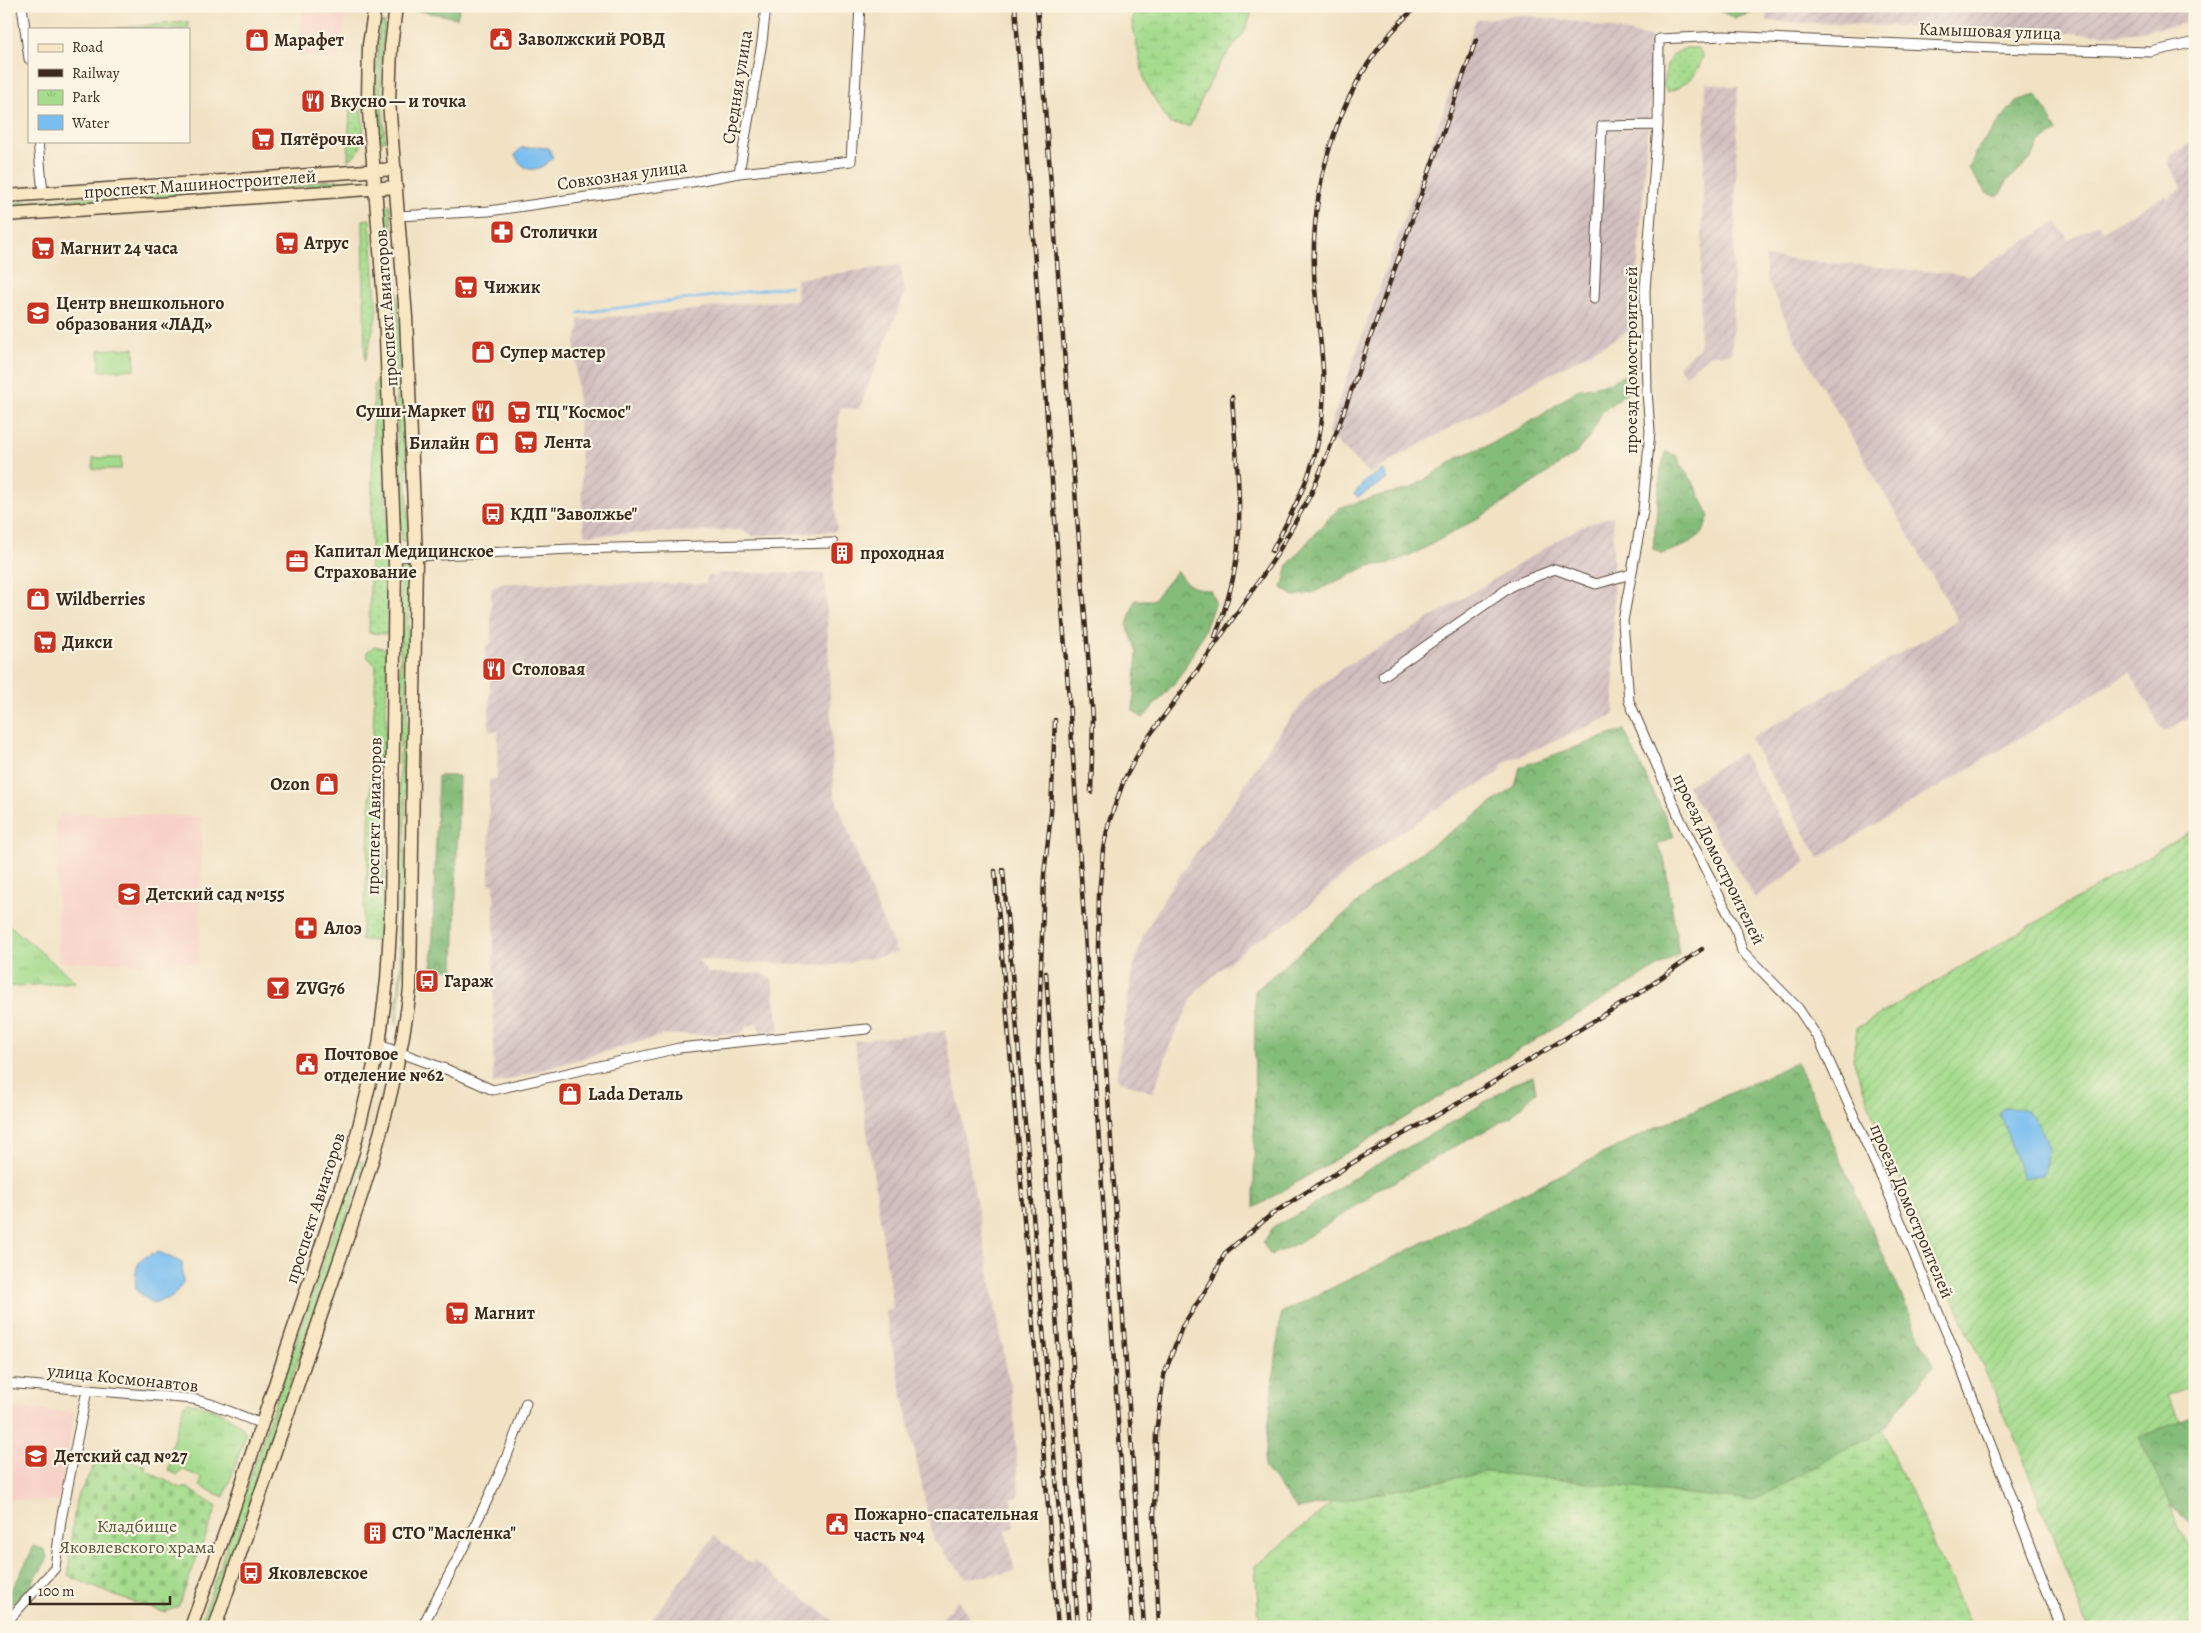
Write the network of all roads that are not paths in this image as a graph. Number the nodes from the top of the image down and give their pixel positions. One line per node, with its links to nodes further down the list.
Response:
1 (22, 6): 8 (street)
2 (375, 6): 12 (main road, проспект Авиаторов)
3 (396, 6): 11 (main road, проспект Авиаторов)
4 (766, 6): 13 (street, Средняя улица)
5 (860, 6): 13 (street, Совхозная улица)
6 (1659, 39): 7 (street, Камышовая улица); 9 (street, проезд Домостроителей)
7 (2195, 42)
8 (28, 51)
9 (1658, 125): 20 (street); 24 (street, проезд Домостроителей)
10 (38, 142): 16 (street)
11 (394, 169): 12 (main road, проспект Машиностроителей); 14 (main road, проспект Авиаторов)
12 (374, 170): 15 (main road, проспект Авиаторов); 16 (main road, проспект Машиностроителей)
13 (739, 173): 19 (street, Совхозная улица)
14 (396, 187): 15 (main road, проспект Машиностроителей); 19 (main road, проспект Авиаторов)
15 (375, 189): 18 (main road, проспект Машиностроителей); 23 (main road, проспект Авиаторов)
16 (43, 194): 17 (main road, проспект Машиностроителей)
17 (6, 196)
18 (6, 214)
19 (398, 216): 22 (main road, проспект Авиаторов)
20 (1594, 299)
21 (833, 543): 22 (street)
22 (416, 556): 23 (street); 28 (main road, проспект Авиаторов)
23 (395, 557): 27 (main road, проспект Авиаторов)
24 (1631, 574): 25 (street); 37 (street, проезд Домостроителей)
25 (1383, 676)
26 (867, 1029): 28 (street)
27 (379, 1045): 28 (street); 32 (main road, проспект Авиаторов)
28 (402, 1053): 35 (main road, проспект Авиаторов)
29 (6, 1383): 30 (street, улица Космонавтов)
30 (87, 1390): 32 (street, улица Космонавтов); 33 (street)
31 (526, 1404): 36 (street)
32 (262, 1424): 34 (main road, проспект Авиаторов)
33 (6, 1623)
34 (191, 1627)
35 (215, 1627)
36 (422, 1627)
37 (2061, 1627)

